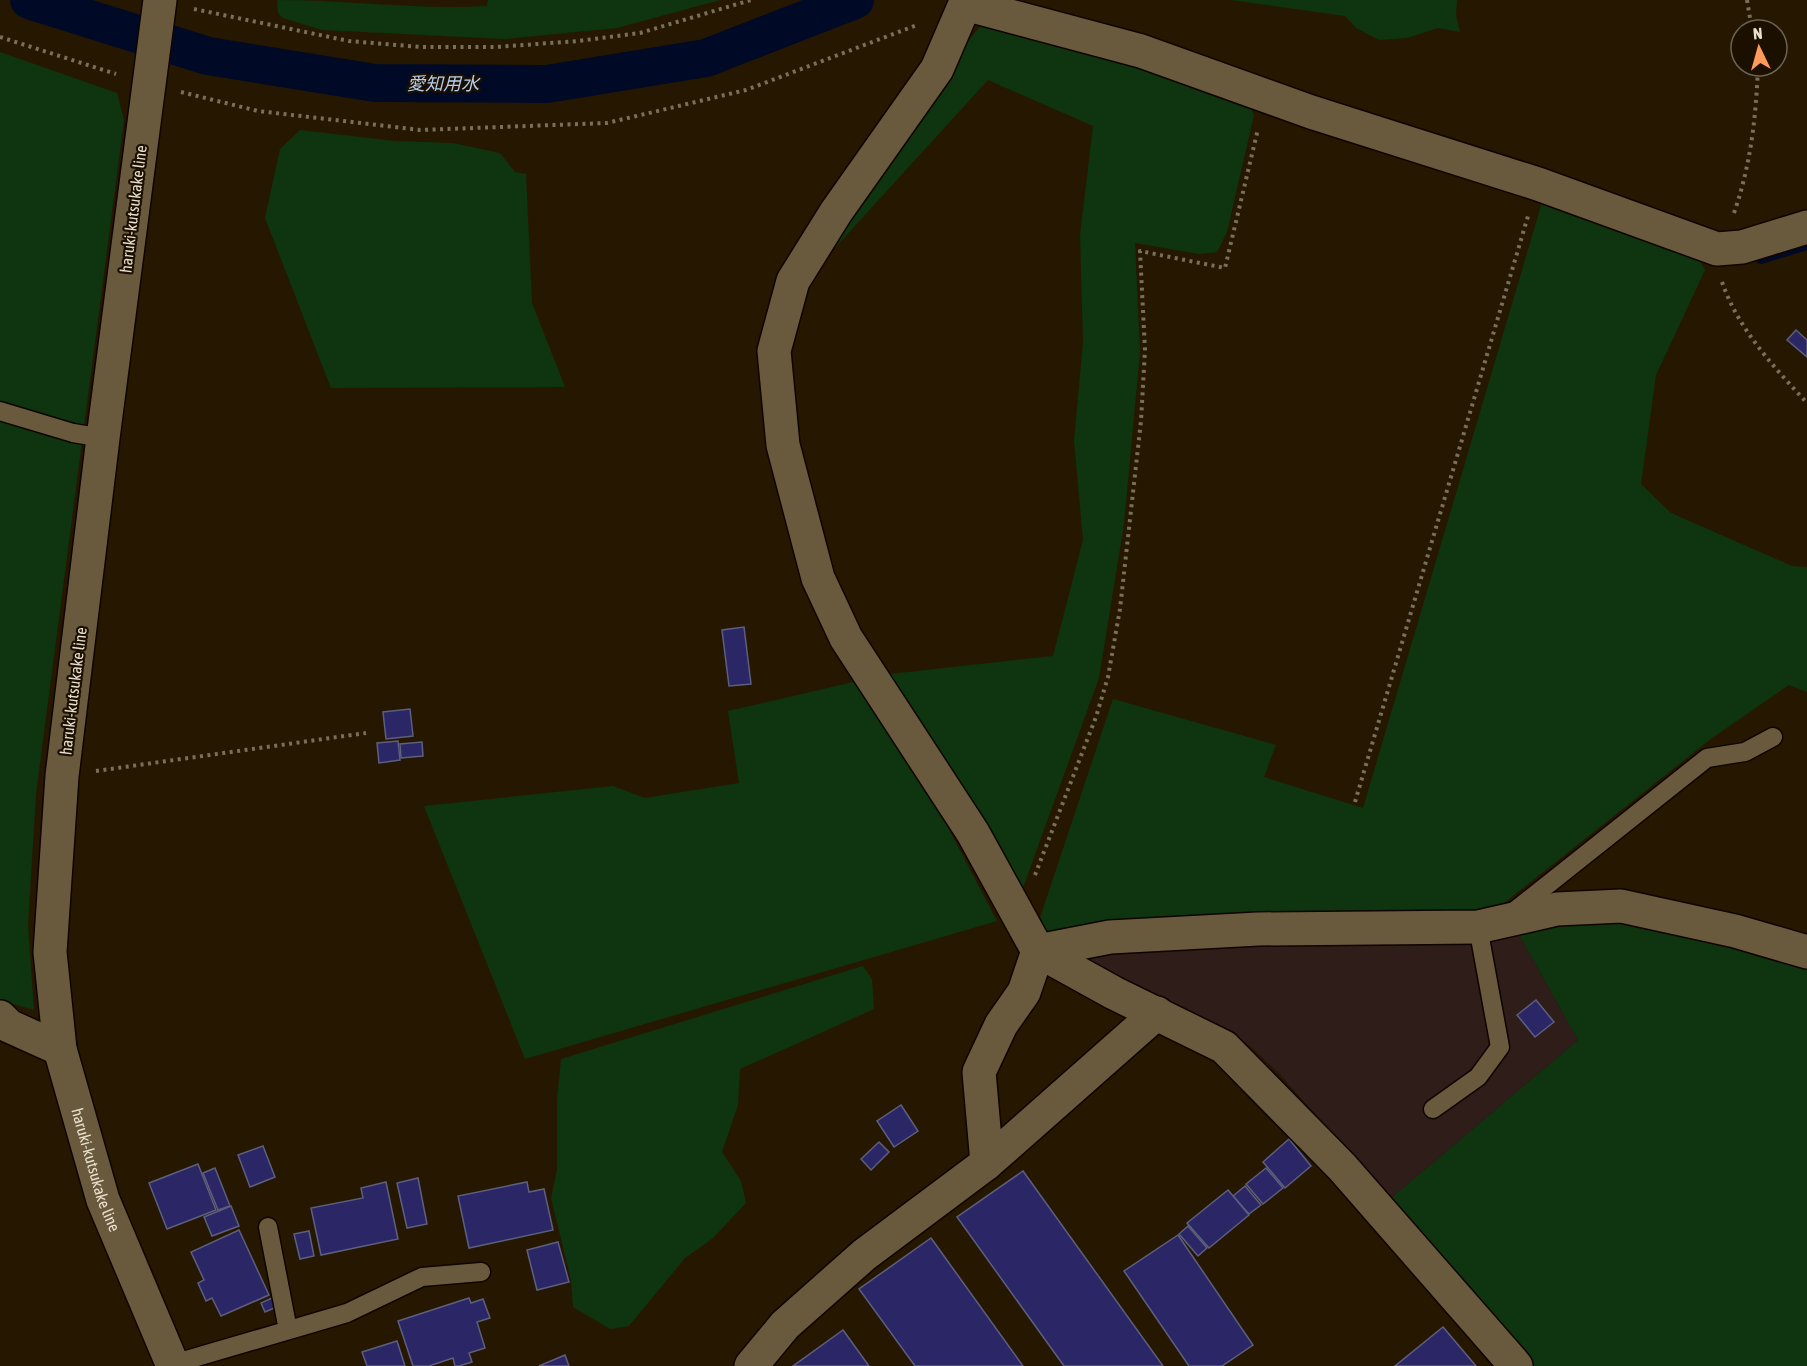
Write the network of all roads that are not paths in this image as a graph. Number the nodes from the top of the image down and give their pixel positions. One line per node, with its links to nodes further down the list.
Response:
1 (159, 3): 4 (street, haruki-kutsukake line)
2 (1807, 227): 7 (street)
3 (0, 411): 4 (lane)
4 (103, 438): 11 (street, haruki-kutsukake line)
5 (1773, 737): 6 (lane)
6 (1490, 925): 7 (street); 8 (street); 12 (lane)
7 (1038, 951): 9 (street); 13 (street)
8 (1807, 952)
9 (1157, 1013): 13 (street); 19 (street)
10 (0, 1017): 11 (street)
11 (60, 1048): 17 (street, haruki-kutsukake line)
12 (1432, 1109)
13 (987, 1163): 18 (street)
14 (268, 1227): 16 (lane)
15 (481, 1272): 16 (lane)
16 (288, 1330): 17 (lane)
17 (173, 1365)
18 (751, 1366)
19 (1516, 1366)

